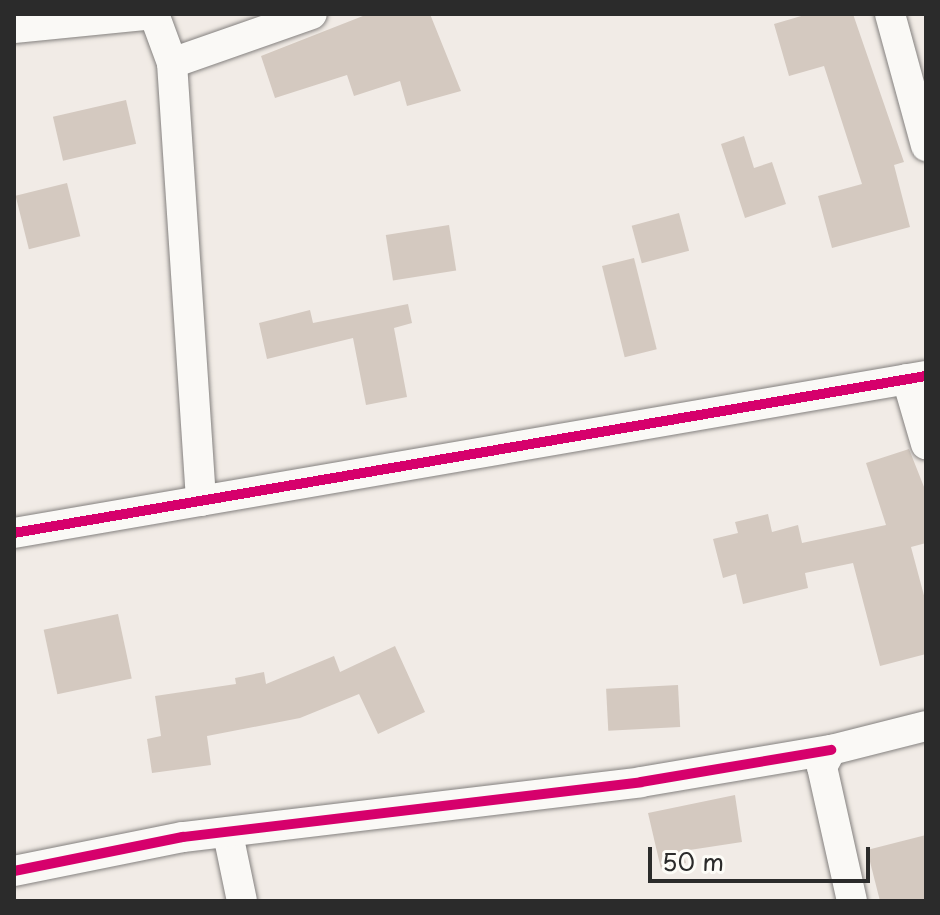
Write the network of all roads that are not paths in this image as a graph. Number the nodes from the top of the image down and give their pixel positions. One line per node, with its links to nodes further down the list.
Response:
1 (154, 14): 4 (street); 5 (street)
2 (312, 14): 5 (street)
3 (890, 14): 6 (street)
4 (14, 28)
5 (172, 63): 9 (street)
6 (926, 146)
7 (917, 377): 8 (street); 9 (street)
8 (926, 444)
9 (201, 501): 10 (street)
10 (14, 533)
11 (926, 726): 12 (street)
12 (831, 750): 13 (street); 16 (street)
13 (228, 834): 14 (street); 15 (street)
14 (14, 871)
15 (242, 901)
16 (852, 901)

